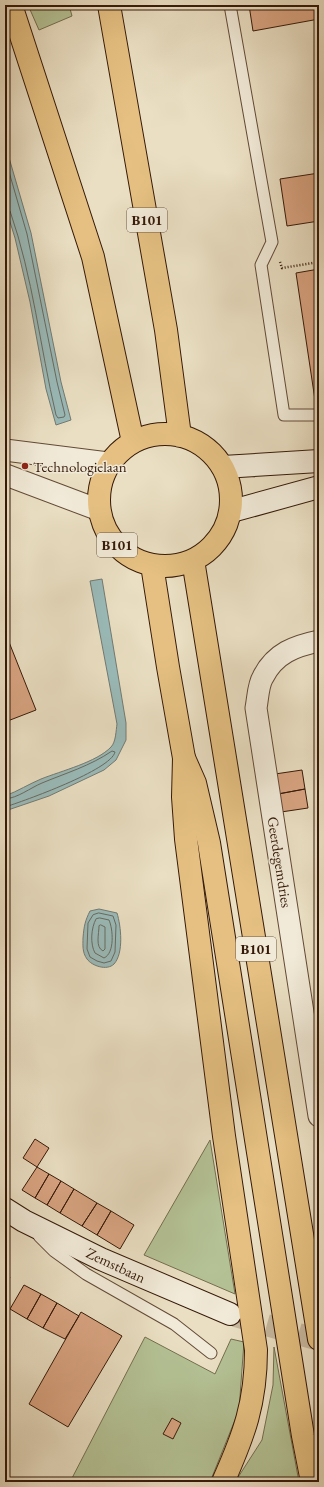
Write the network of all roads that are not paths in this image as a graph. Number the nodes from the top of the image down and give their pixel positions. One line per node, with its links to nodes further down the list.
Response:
1 (11, 5): 6 (main road)
2 (109, 5): 5 (main road, B101)
3 (230, 5): 4 (lane)
4 (319, 415)
5 (180, 436): 6 (main road); 10 (main road)
6 (133, 442): 9 (main road)
7 (5, 450): 9 (street)
8 (319, 461): 10 (street)
9 (108, 463): 13 (main road, B101)
10 (223, 467): 14 (main road)
11 (6, 474): 13 (street)
12 (319, 487): 14 (street)
13 (98, 510): 16 (main road, B101)
14 (232, 511): 15 (main road, B101)
15 (193, 560): 16 (main road, B101); 23 (main road, B101)
16 (152, 565): 18 (main road, B101)
17 (319, 641): 19 (street, Geerdegemdries)
18 (184, 758): 25 (main road, B101); 26 (main road, B101)
19 (319, 1116)
20 (5, 1209): 21 (street, Zemstbaan)
21 (24, 1221): 22 (street, Zemstbaan); 24 (lane)
22 (230, 1314)
23 (319, 1339)
24 (211, 1354)
25 (223, 1482)
26 (312, 1482)

